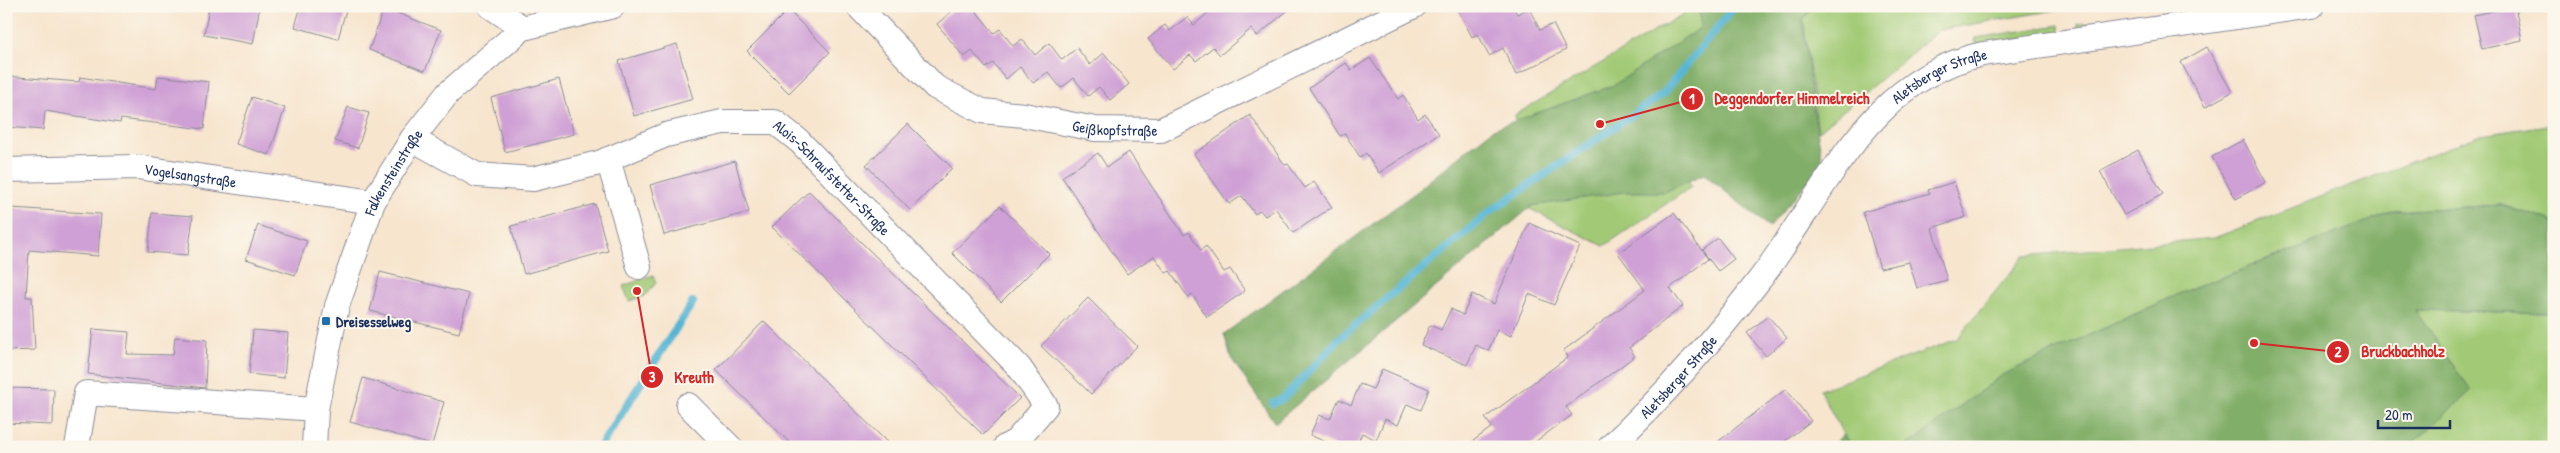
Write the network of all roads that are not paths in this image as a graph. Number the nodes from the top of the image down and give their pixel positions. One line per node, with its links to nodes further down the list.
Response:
1 (490, 6): 6 (street)
2 (614, 6): 6 (street, Falkensteinstraße)
3 (858, 6): 4 (street, Geißkopfstraße)
4 (1414, 6)
5 (2312, 6): 18 (street, Aletsberger Straße)
6 (523, 28): 7 (street, Falkensteinstraße)
7 (412, 139): 8 (street, Alois-Schraufstetter-Straße); 10 (street, Falkensteinstraße)
8 (608, 159): 11 (street); 17 (street, Alois-Schraufstetter-Straße)
9 (6, 170): 10 (street, Vogelsangstraße)
10 (373, 202): 13 (street, Falkensteinstraße)
11 (639, 267)
12 (688, 405): 16 (street)
13 (316, 409): 14 (street); 15 (street, Falkensteinstraße)
14 (77, 447)
15 (314, 447)
16 (730, 447)
17 (1005, 447)
18 (1610, 447)

